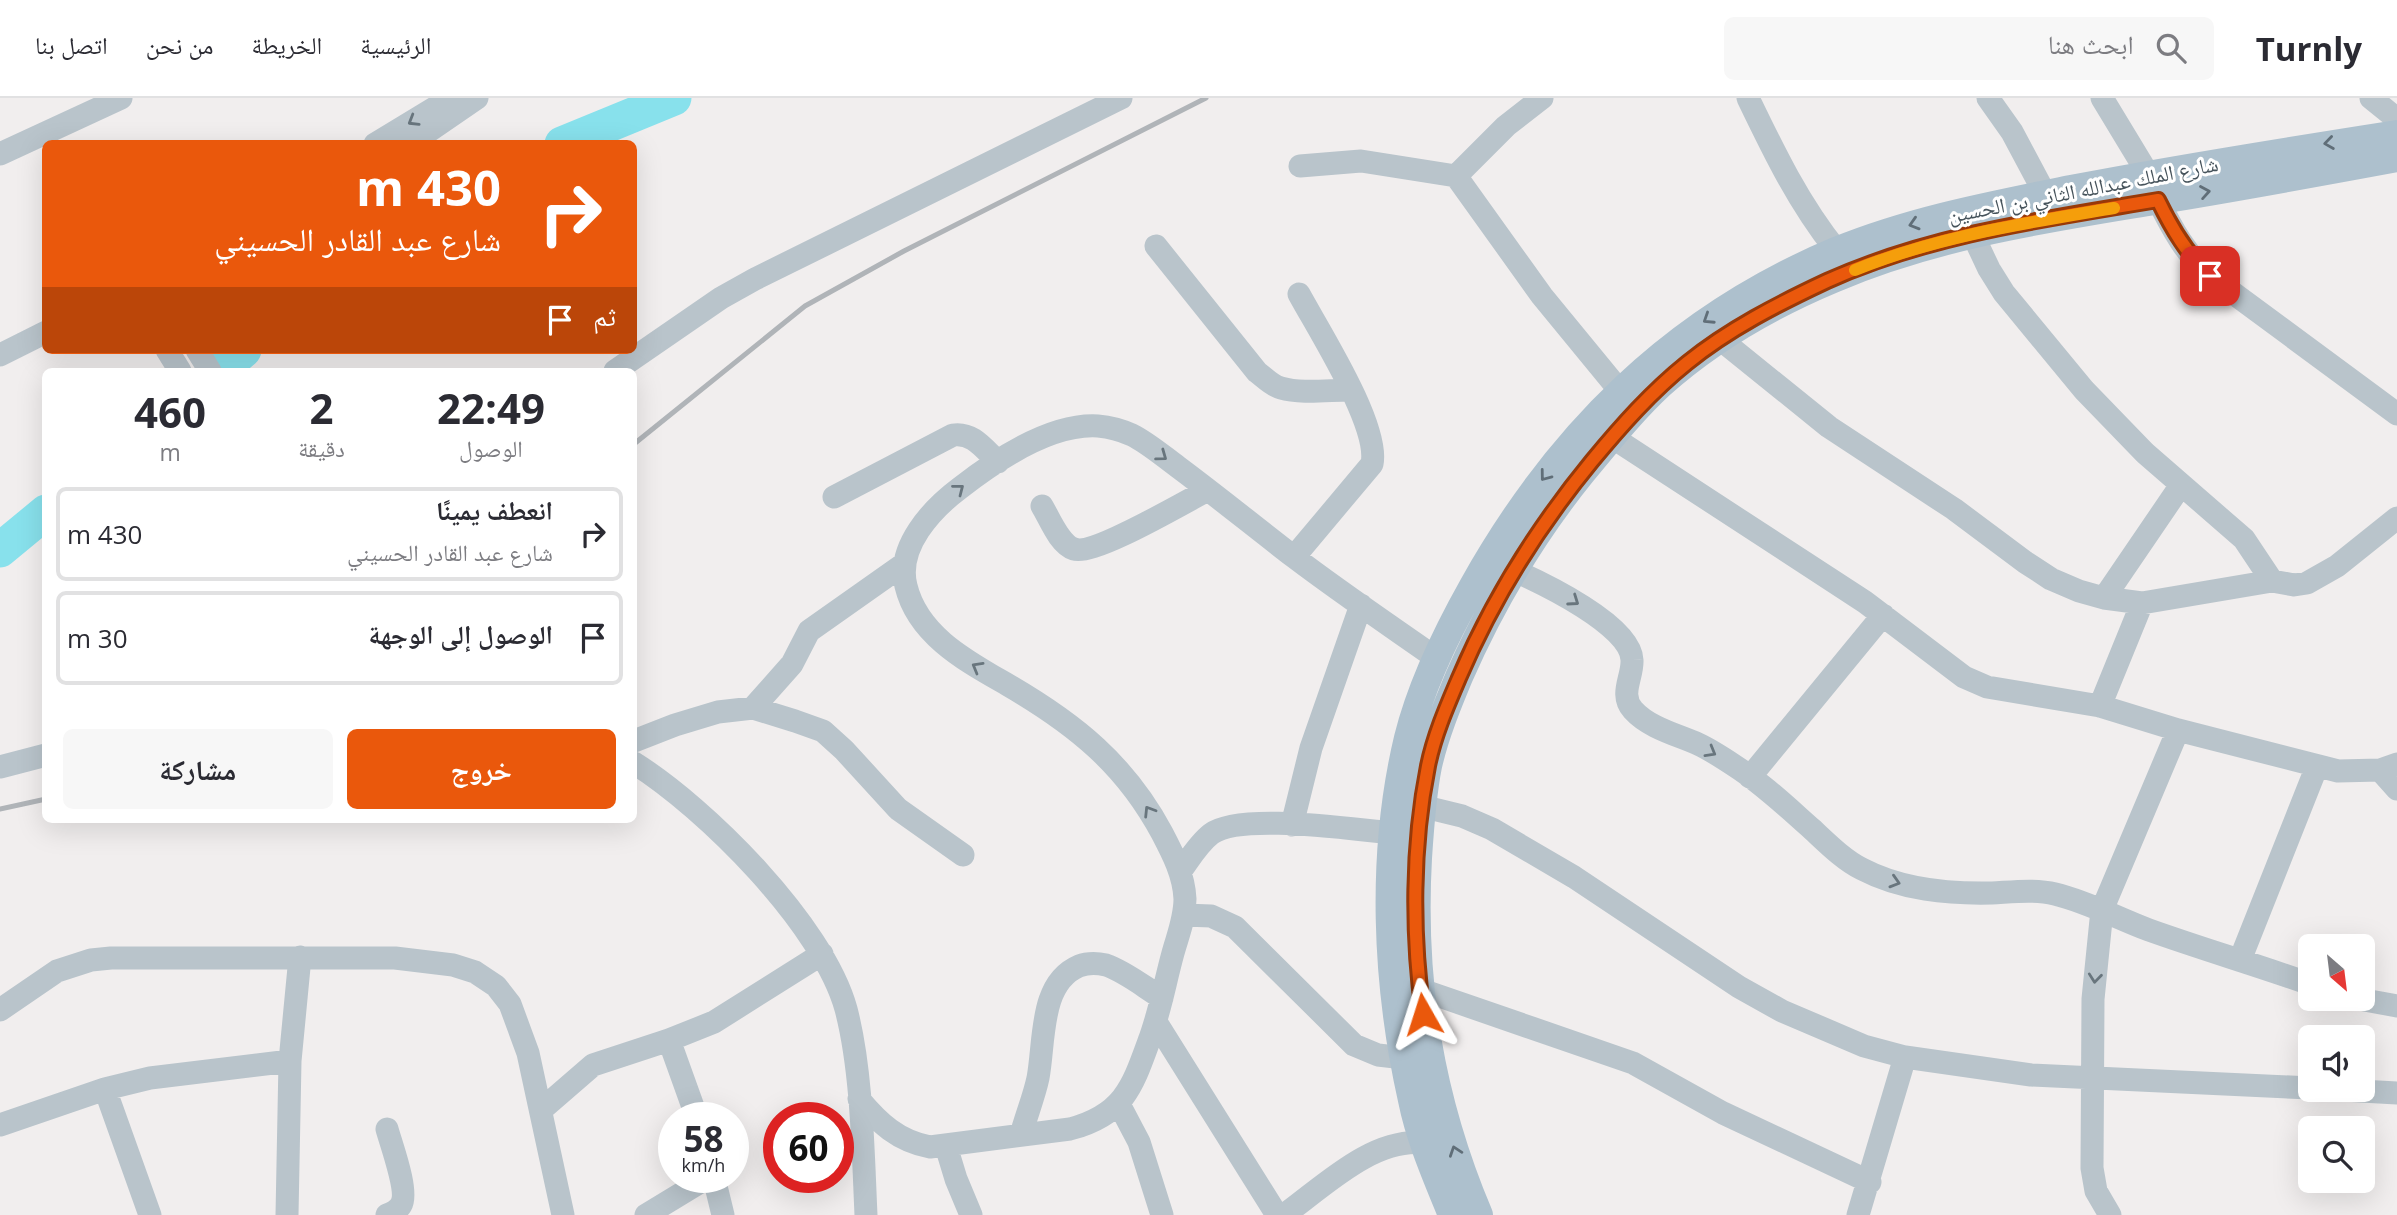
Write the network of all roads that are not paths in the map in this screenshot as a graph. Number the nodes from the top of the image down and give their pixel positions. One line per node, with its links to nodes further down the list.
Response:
1 (121, 98): 14 (street)
2 (451, 98): 12 (street, one-way to 12)
3 (477, 98): 13 (street)
4 (1121, 98): 28 (street)
5 (1542, 98): 18 (street)
6 (1748, 98): 23 (street)
7 (1988, 98): 19 (street)
8 (2102, 98): 17 (street)
9 (2371, 98): 10 (street)
10 (2397, 119)
11 (2397, 134): 17 (main road, شارع الملك عبدالله الثاني بن الحسين, one-way to 17)
12 (381, 140)
13 (416, 140)
14 (0, 154)
15 (2397, 158): 20 (main road, شارع الملك عبدالله الثاني بن الحسين, one-way to 15)
16 (1300, 166): 18 (street)
17 (2148, 174): 19 (main road, شارع الملك عبدالله الثاني بن الحسين)
18 (1456, 176): 30 (street)
19 (2045, 194): 23 (main road, شارع الملك عبدالله الثاني بن الحسين, one-way to 23)
20 (2158, 200): 21 (main road, شارع الملك عبدالله الثاني بن الحسين); 31 (street)
21 (1972, 233): 26 (main road, شارع الملك عبدالله الثاني بن الحسين); 34 (street)
22 (1156, 246): 29 (street)
23 (1837, 251): 30 (main road, شارع الملك عبدالله الثاني بن الحسين, one-way to 30)
24 (1299, 294): 29 (street)
25 (42, 334): 27 (street)
26 (1720, 339): 32 (main road, شارع الملك عبدالله الثاني بن الحسين); 43 (street)
27 (0, 355)
28 (619, 368)
29 (1350, 390): 39 (street)
30 (1620, 391): 47 (main road, شارع الملك عبدالله الثاني بن الحسين, one-way to 47)
31 (2397, 414)
32 (1612, 437): 41 (main road, شارع الملك عبدالله الثاني بن الحسين); 46 (street)
33 (998, 461): 35 (street, one-way to 35); 36 (street); 40 (street, one-way to 33)
34 (2181, 485): 42 (street); 43 (street)
35 (1208, 490): 37 (street); 39 (street)
36 (834, 497)
37 (1042, 506)
38 (2397, 518): 42 (street)
39 (1294, 557): 45 (street)
40 (904, 564): 50 (street); 64 (street, one-way to 40)
41 (1513, 570): 48 (main road, شارع الملك عبدالله الثاني بن الحسين); 58 (street, one-way to 58)
42 (2272, 581): 44 (street)
43 (2104, 598): 44 (street)
44 (2142, 603): 49 (street)
45 (1361, 605): 47 (street); 61 (street)
46 (1884, 615): 49 (street); 58 (street)
47 (1436, 658): 48 (main road, شارع الملك عبدالله الثاني بن الحسين)
48 (1435, 699): 60 (main road, شارع الملك عبدالله الثاني بن الحسين); 62 (main road, شارع الملك عبدالله الثاني بن الحسين)
49 (2100, 706): 51 (street)
50 (753, 708): 52 (street); 63 (street)
51 (2178, 730): 55 (street); 65 (street)
52 (637, 740)
53 (42, 756): 56 (street)
54 (637, 765): 67 (street)
55 (2317, 766): 57 (street); 69 (street)
56 (0, 767)
57 (2388, 767): 59 (street)
58 (1750, 777): 65 (street, one-way to 65)
59 (2397, 789)
60 (1422, 806): 71 (main road, شارع الملك عبدالله الثاني بن الحسين); 78 (street)
61 (1292, 825): 62 (street); 64 (street)
62 (1394, 833): 79 (main road, شارع الملك عبدالله الثاني بن الحسين)
63 (963, 855)
64 (1180, 872): 66 (street)
65 (2102, 910): 69 (street); 81 (street, one-way to 81)
66 (1184, 915): 72 (street); 79 (street)
67 (822, 954): 77 (street); 86 (street)
68 (300, 957): 75 (street); 80 (street); 89 (street)
69 (2240, 960): 70 (street)
70 (2298, 980)
71 (1419, 989): 95 (street); 111 (main road, شارع الملك عبدالله الثاني بن الحسين, one-way to 71)
72 (1162, 998): 76 (street); 92 (street)
73 (2375, 1002): 74 (street)
74 (2397, 1006)
75 (0, 1010)
76 (1156, 1022): 88 (street); 108 (street)
77 (669, 1040): 87 (street); 89 (street)
78 (1905, 1057): 81 (street); 95 (street)
79 (1404, 1058): 93 (main road, شارع الملك عبدالله الثاني بن الحسين)
80 (290, 1061): 83 (street); 100 (street)
81 (2092, 1079): 82 (street); 98 (street)
82 (2298, 1088)
83 (105, 1089): 90 (street); 99 (street)
84 (2375, 1092): 85 (street)
85 (2397, 1093)
86 (859, 1099): 94 (street); 105 (street)
87 (691, 1102)
88 (1119, 1104): 92 (street); 107 (street)
89 (541, 1110): 102 (street)
90 (1, 1122)
91 (387, 1129): 101 (street)
92 (1021, 1135): 94 (street)
93 (1424, 1143): 109 (street); 110 (main road, شارع الملك عبدالله الثاني بن الحسين)
94 (946, 1146): 106 (street)
95 (1870, 1182): 112 (street)
96 (682, 1193): 103 (street)
97 (718, 1193): 104 (street)
98 (2109, 1214)
99 (150, 1215)
100 (287, 1215)
101 (387, 1215)
102 (563, 1215)
103 (646, 1215)
104 (723, 1215)
105 (866, 1215)
106 (971, 1215)
107 (1162, 1215)
108 (1277, 1215)
109 (1284, 1215)
110 (1452, 1215)
111 (1479, 1215)
112 (1858, 1215)

